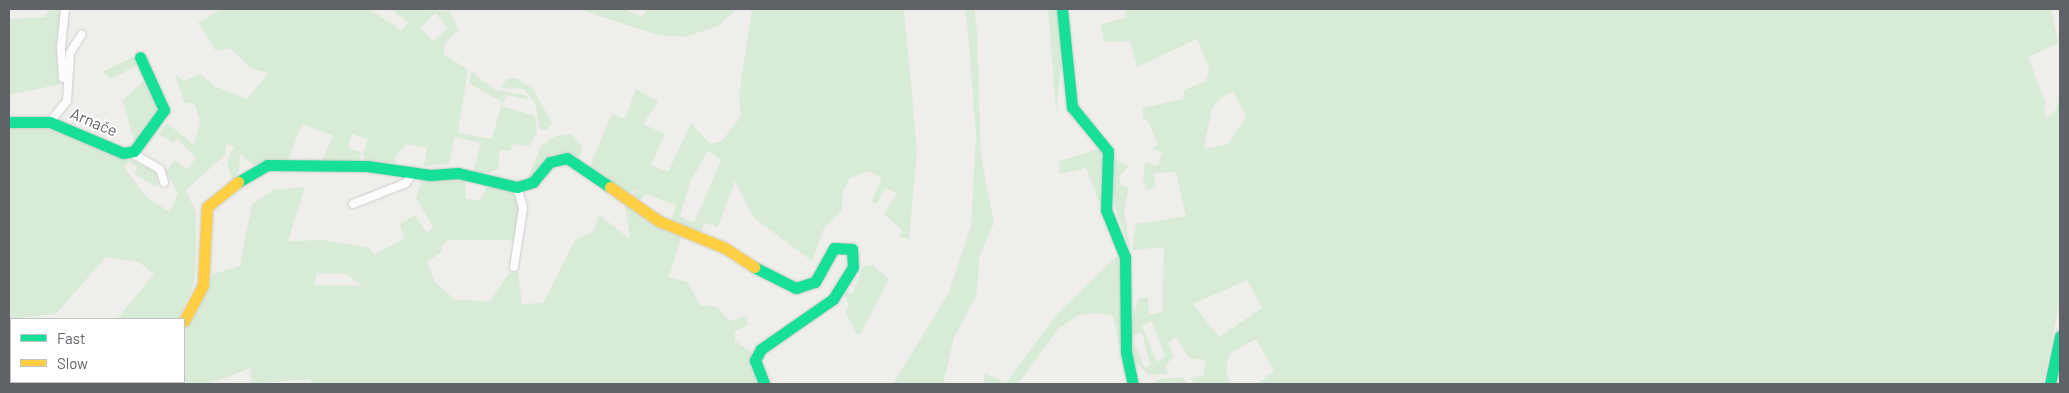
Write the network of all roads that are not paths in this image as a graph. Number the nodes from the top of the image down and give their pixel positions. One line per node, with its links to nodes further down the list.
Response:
1 (65, 9): 5 (street)
2 (1062, 9): 17 (street)
3 (82, 34): 5 (street, Arnače)
4 (140, 57): 8 (street, Arnače)
5 (67, 93): 7 (street, Arnače)
6 (9, 122): 7 (street, Arnače)
7 (50, 122): 8 (street, Arnače)
8 (130, 152): 10 (street)
9 (413, 172): 11 (street); 12 (street); 14 (street)
10 (164, 182)
11 (517, 187): 13 (street); 16 (street)
12 (353, 204)
13 (514, 267)
14 (185, 319)
15 (2060, 336): 18 (street)
16 (764, 384)
17 (1133, 384)
18 (2050, 384)

